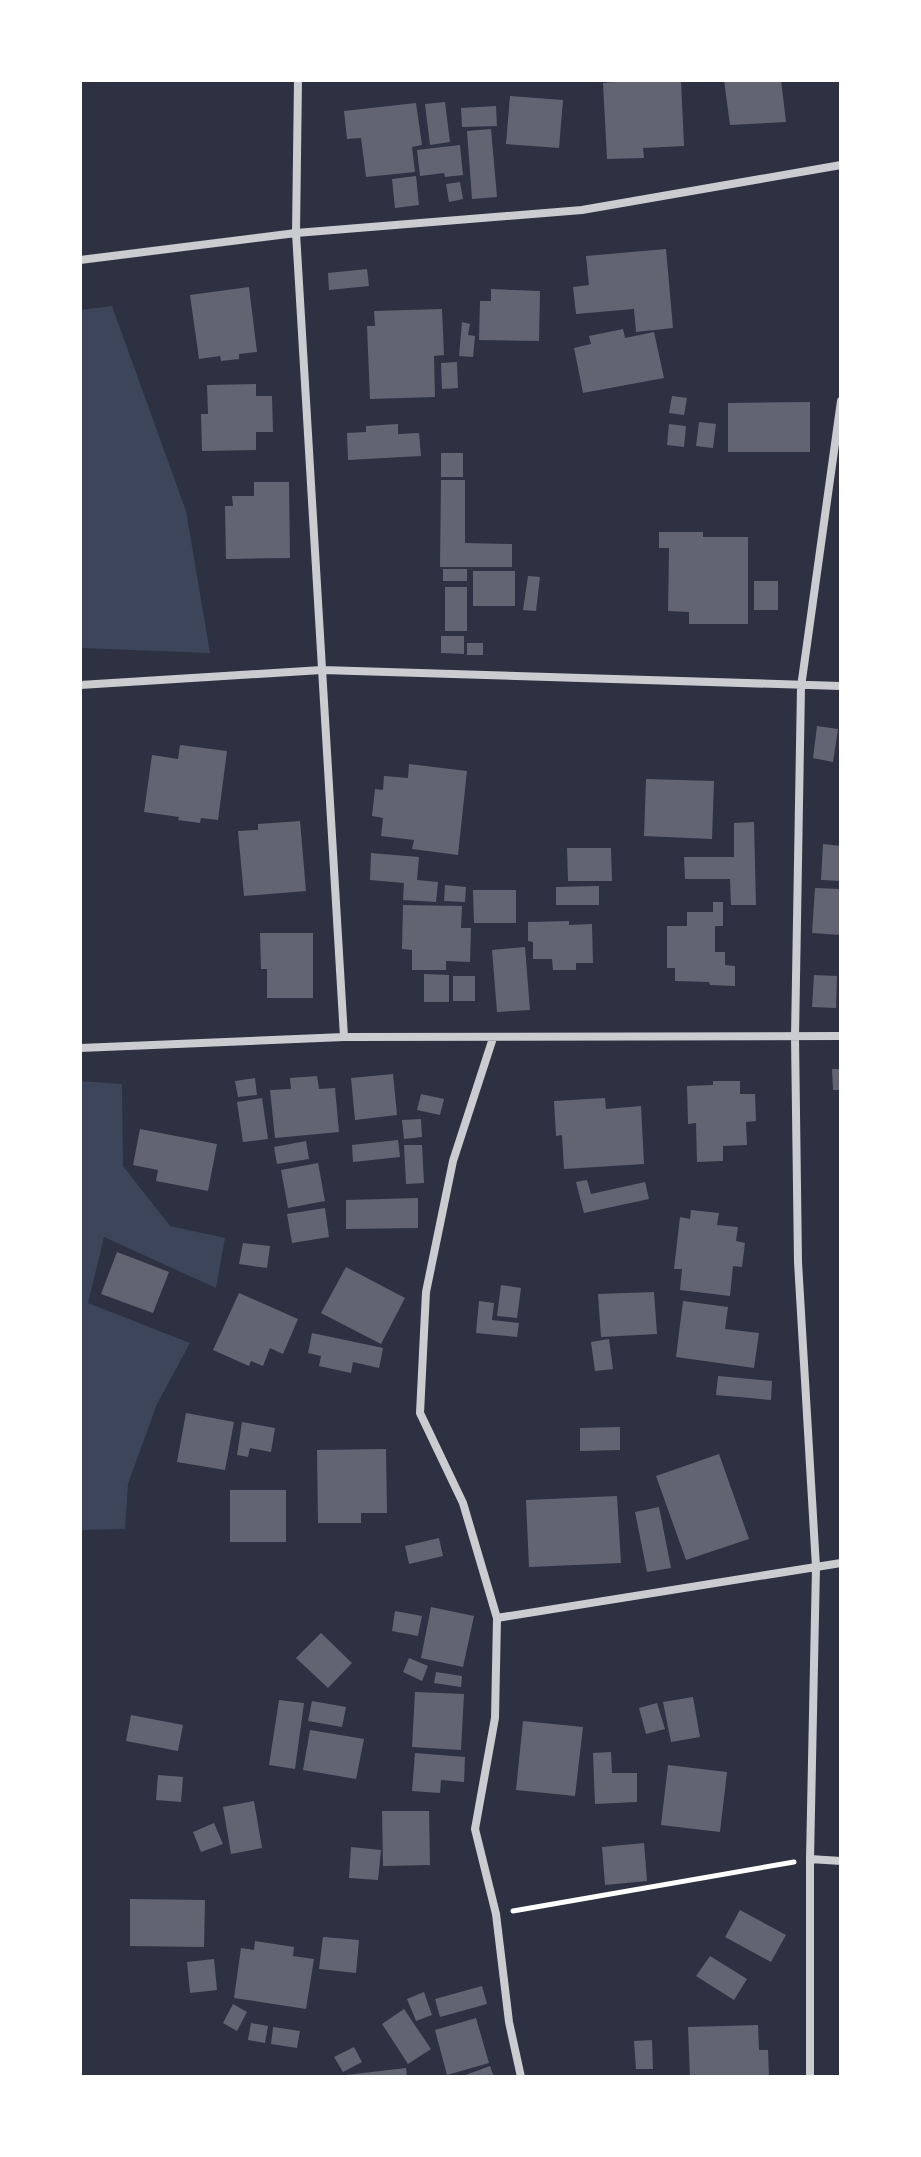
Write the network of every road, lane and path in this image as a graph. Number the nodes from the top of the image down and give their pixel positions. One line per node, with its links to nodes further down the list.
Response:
1 (298, 80): 3 (street)
2 (841, 165): 3 (street)
3 (296, 233): 4 (street); 6 (street)
4 (80, 260)
5 (841, 401): 9 (street)
6 (322, 670): 7 (street); 9 (street); 11 (street)
7 (80, 685)
8 (841, 686): 9 (street)
9 (801, 687): 12 (street)
10 (841, 1036): 12 (street)
11 (344, 1037): 13 (street); 14 (street)
12 (795, 1037): 13 (street); 16 (street)
13 (493, 1038): 17 (street)
14 (80, 1048)
15 (841, 1563): 16 (street)
16 (816, 1567): 17 (street); 18 (street)
17 (497, 1618): 20 (street)
18 (810, 1859): 19 (street); 20 (path); 22 (street)
19 (841, 1861)
20 (496, 1914): 21 (street)
21 (521, 2077)
22 (810, 2077)

